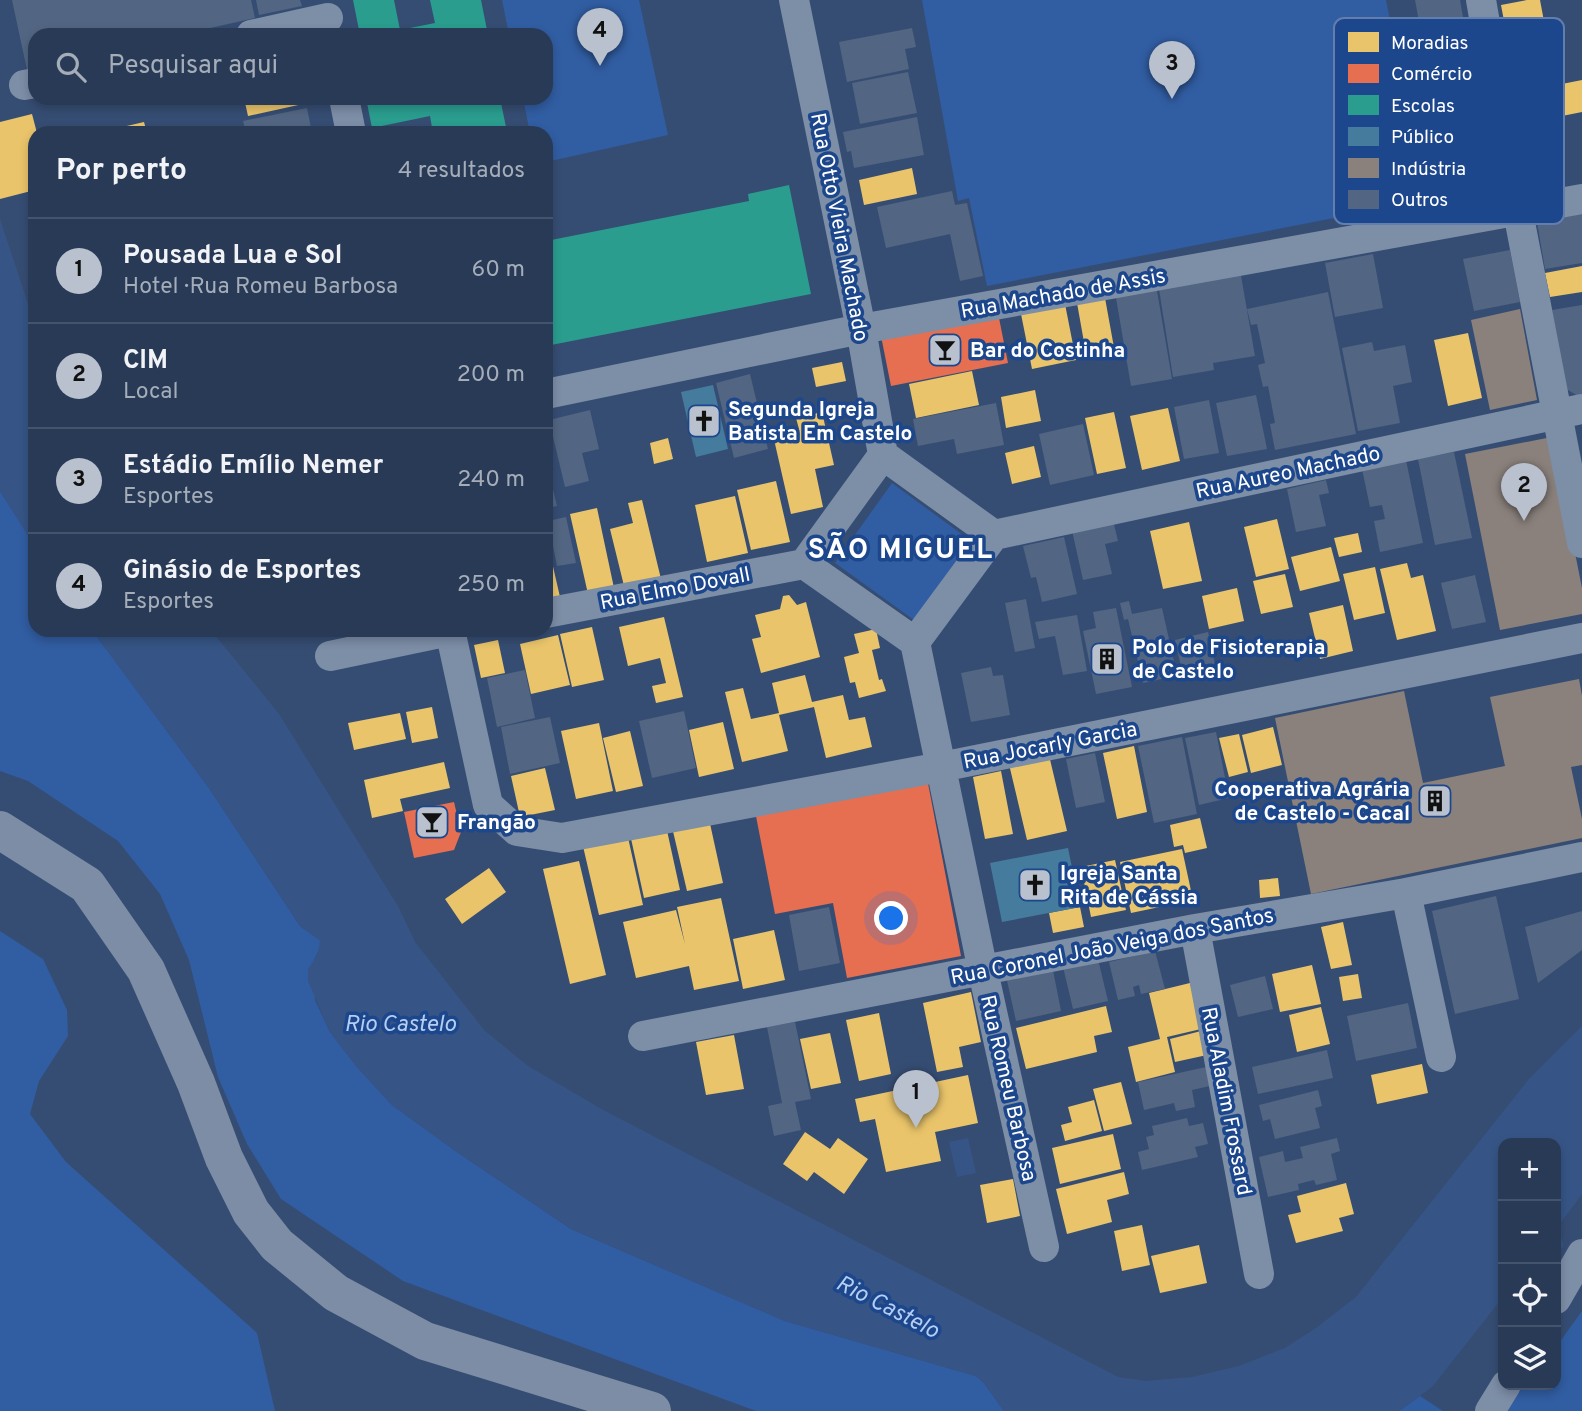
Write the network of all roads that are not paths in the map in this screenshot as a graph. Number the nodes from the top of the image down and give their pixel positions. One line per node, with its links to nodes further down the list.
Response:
1 (794, 0): 12 (street, Rua Otto Vieira Machado)
2 (1481, 0): 4 (street)
3 (328, 18): 5 (street)
4 (1484, 18)
5 (283, 28)
6 (345, 105): 7 (street)
7 (350, 126)
8 (1582, 199): 9 (street, Rua Machado de Assis)
9 (1564, 203)
10 (1451, 224): 12 (street, Rua Machado de Assis)
11 (1521, 224): 14 (street)
12 (861, 329): 13 (street, Rua Machado de Assis); 15 (street, Rua Otto Vieira Machado)
13 (553, 393)
14 (1569, 412): 16 (street, Rua Aureo Machado); 17 (street)
15 (883, 455): 16 (street); 18 (street)
16 (994, 535): 23 (street)
17 (1582, 543)
18 (804, 564): 19 (street, Rua Elmo Dovall); 23 (street)
19 (553, 612)
20 (418, 637): 24 (street)
21 (452, 637): 25 (street, Rua Jocarly Garcia)
22 (1582, 638): 25 (street, Rua Jocarly Garcia)
23 (915, 642): 25 (street, Rua Romeu Barbosa)
24 (330, 656)
25 (941, 767): 30 (street, Rua Romeu Barbosa)
26 (0, 830): 38 (main road)
27 (1582, 858): 28 (street, Rua Coronel João Veiga dos Santos)
28 (1406, 892): 29 (street, Rua Coronel João Veiga dos Santos); 32 (street)
29 (1195, 929): 30 (street, Rua Coronel João Veiga dos Santos); 35 (street, Rua Aladim Frossard)
30 (983, 971): 31 (street, Rua Coronel João Veiga dos Santos); 33 (street, Rua Romeu Barbosa)
31 (643, 1036)
32 (1441, 1057)
33 (1044, 1247)
34 (1582, 1254): 36 (street)
35 (1259, 1274)
36 (1561, 1290)
37 (1503, 1390): 39 (street)
38 (652, 1411)
39 (1490, 1411)

